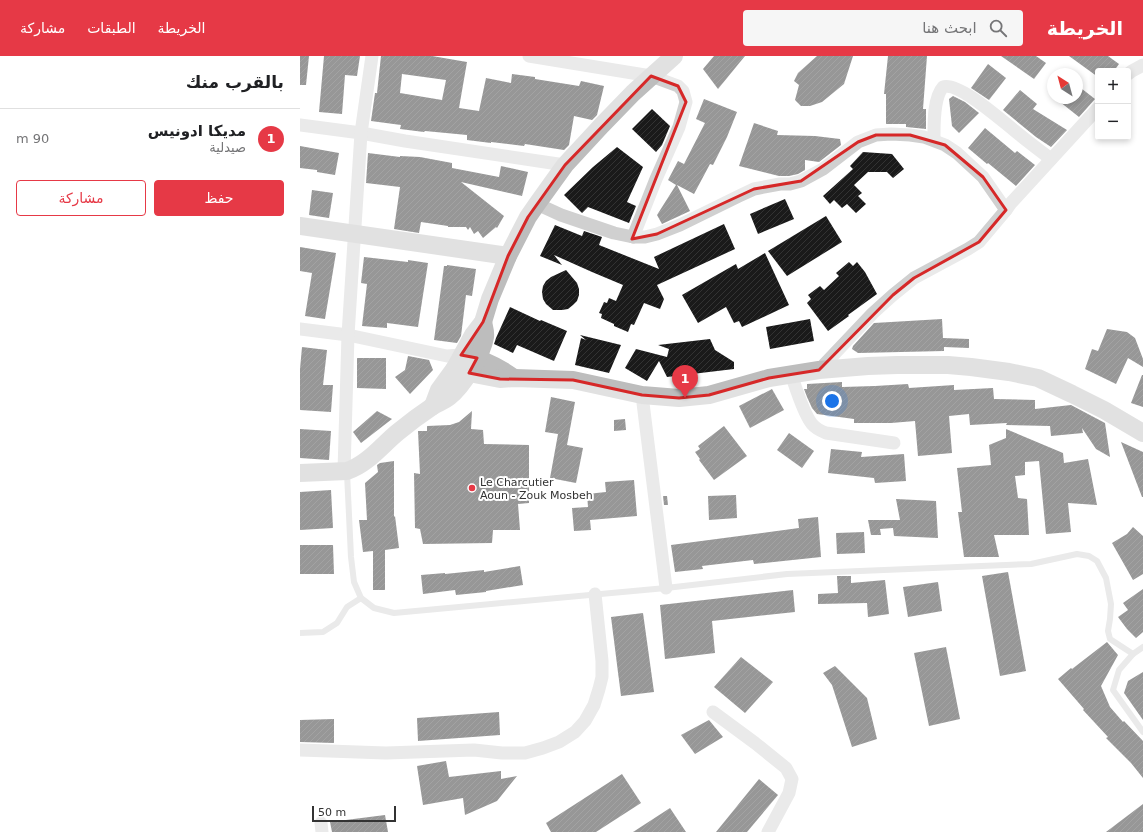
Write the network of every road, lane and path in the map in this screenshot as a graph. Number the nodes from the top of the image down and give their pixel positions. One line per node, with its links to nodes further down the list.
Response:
1 (372, 56): 9 (street)
2 (529, 56): 6 (street)
3 (674, 56): 6 (main road)
4 (1143, 65): 5 (street)
5 (1131, 72)
6 (651, 76): 12 (main road); 17 (street)
7 (1095, 111): 11 (street)
8 (300, 125): 9 (street)
9 (361, 133): 12 (street); 16 (street)
10 (934, 140): 11 (street); 14 (street); 17 (street)
11 (1051, 160): 14 (street)
12 (566, 165): 13 (main road)
13 (537, 204): 17 (street); 18 (main road)
14 (1006, 210): 22 (street)
15 (300, 226): 16 (main road)
16 (354, 234): 18 (main road); 20 (street)
17 (633, 237)
18 (508, 256): 21 (main road)
19 (300, 329): 20 (street)
20 (348, 335): 21 (street); 27 (street)
21 (462, 362): 24 (main road); 27 (main road)
22 (819, 370): 23 (main road); 25 (main road)
23 (791, 374): 24 (main road); 26 (street)
24 (642, 395): 29 (street)
25 (1143, 433)
26 (894, 443)
27 (345, 471): 28 (main road); 31 (lane)
28 (300, 473)
29 (666, 588): 30 (lane); 34 (lane)
30 (595, 594): 31 (lane); 37 (street)
31 (361, 598): 32 (lane)
32 (300, 633)
33 (1143, 647): 34 (lane)
34 (1132, 654): 36 (lane)
35 (713, 712): 38 (street)
36 (1143, 732)
37 (300, 750)
38 (768, 832)

